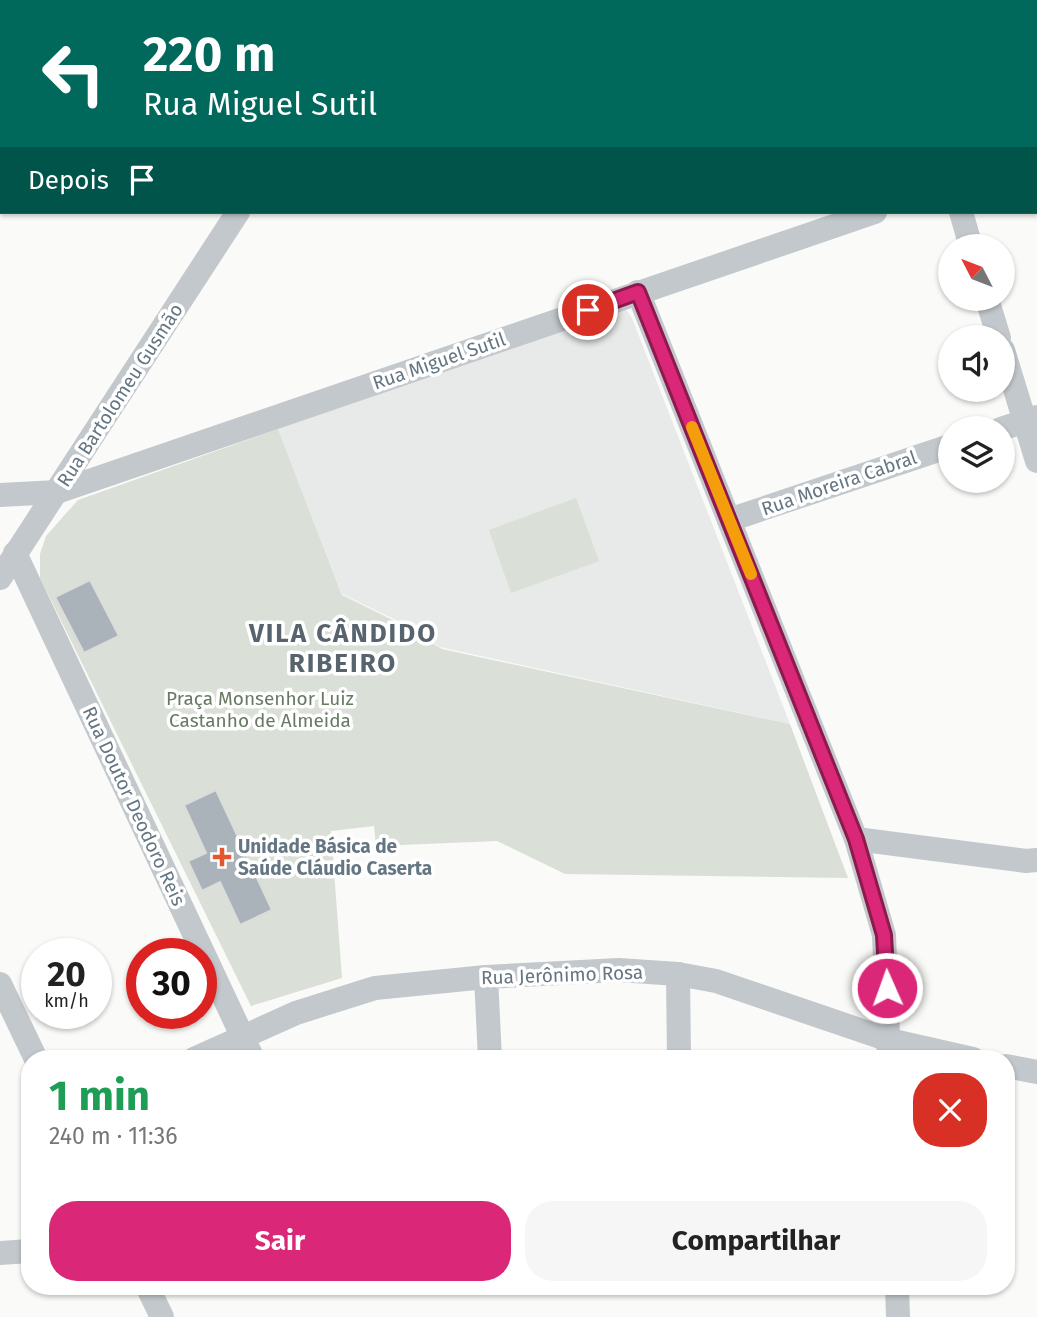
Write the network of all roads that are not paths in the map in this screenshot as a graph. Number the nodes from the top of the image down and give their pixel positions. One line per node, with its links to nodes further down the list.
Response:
1 (237, 214): 10 (street, Rua Bartolomeu Gusmão)
2 (869, 214): 5 (street, Rua Miguel Sutil)
3 (962, 214): 4 (street)
4 (967, 234)
5 (638, 292): 10 (street, Rua Miguel Sutil); 12 (street)
6 (1015, 380): 7 (street)
7 (1031, 419): 9 (street)
8 (938, 450): 12 (street, Rua Moreira Cabral)
9 (1037, 461)
10 (57, 492): 11 (street, Rua Miguel Sutil); 13 (street, Rua Bartolomeu Gusmão)
11 (0, 495)
12 (729, 520): 15 (street)
13 (15, 553): 14 (street, Rua Bartolomeu Gusmão); 20 (street, Rua Doutor Deodoro Reis)
14 (0, 578)
15 (856, 839): 16 (street); 24 (street)
16 (1037, 860)
17 (678, 974): 18 (street, Rua Jerônimo Rosa); 23 (street); 24 (street, Rua Jerônimo Rosa)
18 (486, 977): 20 (street, Rua Jerônimo Rosa); 22 (street)
19 (3, 995): 21 (street)
20 (248, 1048)
21 (31, 1050)
22 (490, 1050)
23 (678, 1050)
24 (889, 1050)
25 (1015, 1068): 26 (street)
26 (1037, 1072)
27 (21, 1252): 28 (street)
28 (0, 1253)
29 (151, 1295): 31 (street)
30 (897, 1295): 32 (street)
31 (162, 1317)
32 (897, 1317)

